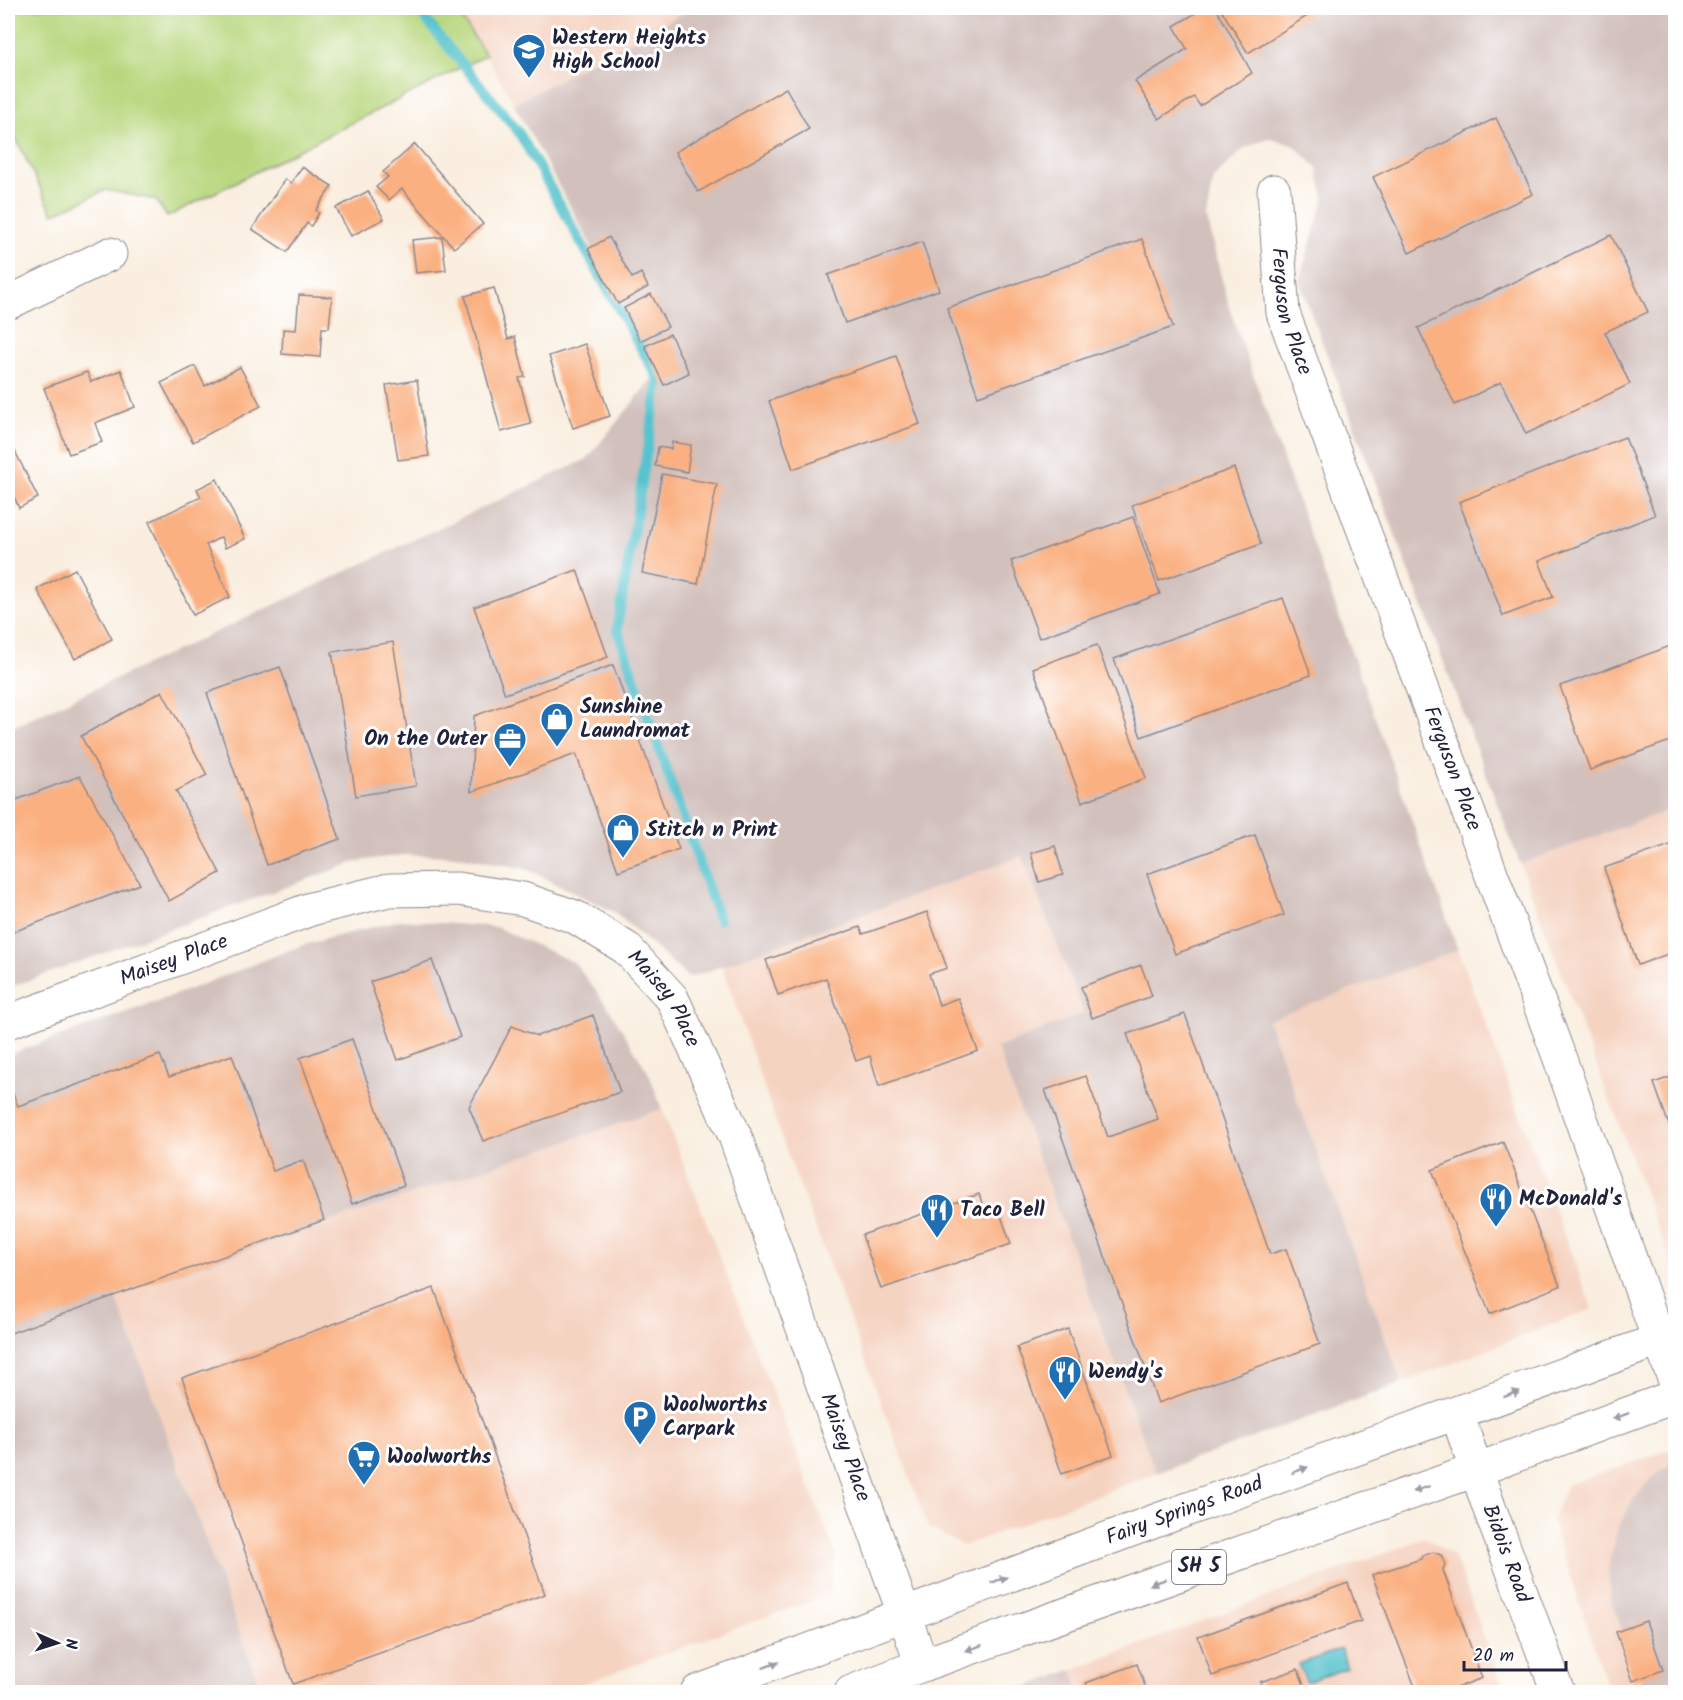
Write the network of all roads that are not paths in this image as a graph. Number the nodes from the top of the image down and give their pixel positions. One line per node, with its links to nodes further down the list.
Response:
1 (1274, 191): 5 (main road, Ferguson Place)
2 (110, 254): 3 (main road)
3 (8, 303)
4 (8, 1022): 10 (main road, Maisey Place)
5 (1667, 1337): 6 (main road, Ferguson Place); 8 (main road, Fairy Springs Road, one-way to 5)
6 (1676, 1383)
7 (1676, 1396): 9 (main road, SH 5, one-way to 9)
8 (1457, 1414): 9 (main road, Bidois Road); 10 (main road, Fairy Springs Road, one-way to 8)
9 (1476, 1470): 11 (main road, SH 5, one-way to 11); 14 (main road, Bidois Road)
10 (905, 1615): 11 (main road, Maisey Place); 12 (main road, Fairy Springs Road, one-way to 10)
11 (922, 1665): 13 (main road, SH 5)
12 (697, 1692)
13 (851, 1692)
14 (1558, 1692)

